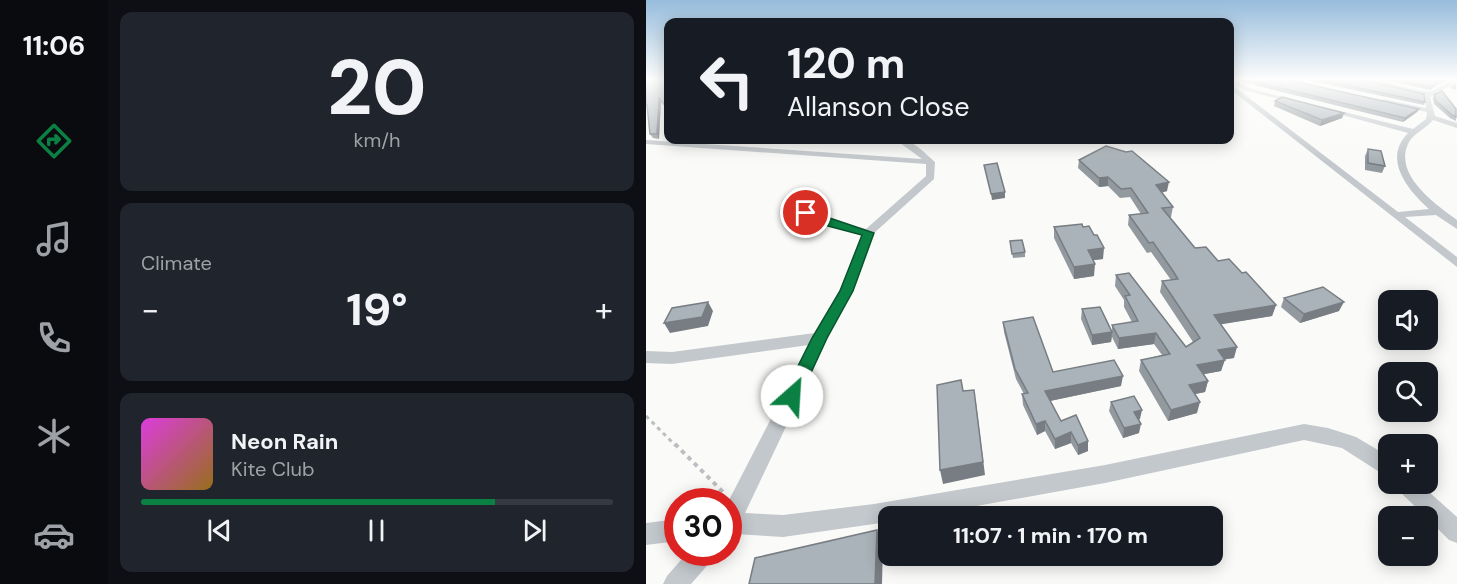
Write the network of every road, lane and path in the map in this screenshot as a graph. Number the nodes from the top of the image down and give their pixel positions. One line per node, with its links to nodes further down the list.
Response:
1 (1261, 107): 17 (street)
2 (1320, 107): 7 (street)
3 (1405, 107): 5 (street)
4 (1430, 107): 5 (street)
5 (1431, 114): 6 (street); 7 (street)
6 (1456, 126)
7 (1414, 132): 16 (street)
8 (646, 142): 9 (street)
9 (664, 143)
10 (676, 144): 13 (street)
11 (760, 144): 13 (street)
12 (906, 144): 14 (street)
13 (765, 150): 14 (street)
14 (931, 162): 19 (street)
15 (790, 207): 19 (street)
16 (1438, 212): 17 (street); 18 (street)
17 (1395, 216): 20 (street)
18 (1456, 226)
19 (868, 233): 21 (street)
20 (1456, 263)
21 (820, 338): 22 (street); 27 (street)
22 (646, 357)
23 (646, 416): 25 (path)
24 (1378, 459): 28 (street)
25 (718, 488)
26 (1416, 494): 30 (street)
27 (742, 498)
28 (742, 522)
29 (664, 532): 31 (street)
30 (1456, 532)
31 (646, 534)
32 (691, 566): 33 (street)
33 (675, 584)

